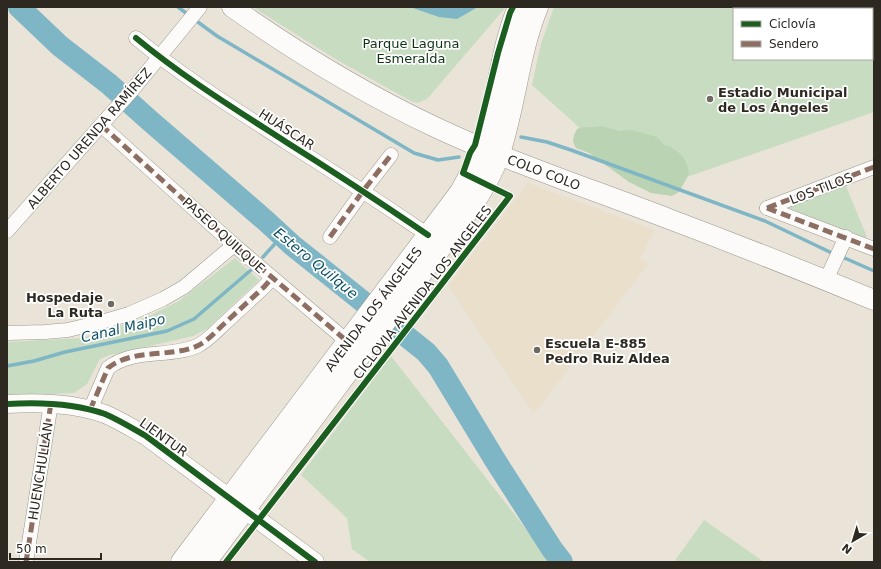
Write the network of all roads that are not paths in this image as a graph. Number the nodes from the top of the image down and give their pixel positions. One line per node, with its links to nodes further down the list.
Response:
1 (232, 7): 8 (main road, COLO COLO)
2 (519, 7): 8 (main road, AVENIDA LOS ÁNGELES)
3 (537, 7): 8 (main road, AVENIDA LOS ÁNGELES)
4 (199, 8): 6 (street, ALBERTO URENDA RAMÍREZ)
5 (136, 38): 6 (street, HUÁSCAR)
6 (160, 57): 7 (street, ALBERTO URENDA RAMÍREZ); 11 (street, HUÁSCAR)
7 (101, 125): 12 (street, ALBERTO URENDA RAMÍREZ); 16 (street, PASEO QUILQUE)
8 (491, 151): 13 (main road, AVENIDA LOS ÁNGELES); 18 (main road, COLO COLO); 21 (main road, AVENIDA LOS ÁNGELES)
9 (390, 155): 11 (street)
10 (874, 167): 15 (street, LOS TILOS)
11 (363, 191): 13 (street, HUÁSCAR); 14 (street)
12 (7, 231)
13 (428, 235): 21 (main road, AVENIDA LOS ÁNGELES)
14 (330, 237)
15 (846, 238): 17 (street); 18 (street)
16 (234, 245): 19 (street, PASEO QUILQUE); 23 (street)
17 (874, 249)
18 (829, 275): 20 (main road, COLO COLO)
19 (272, 278): 24 (street, PASEO QUILQUE); 27 (street)
20 (874, 300)
21 (387, 305): 22 (main road, AVENIDA LOS ÁNGELES)
22 (372, 324): 24 (main road, AVENIDA LOS ÁNGELES); 28 (main road, AVENIDA LOS ÁNGELES)
23 (7, 333)
24 (348, 342): 28 (main road, AVENIDA LOS ÁNGELES)
25 (51, 403): 26 (street, LIENTUR); 27 (street, LIENTUR); 29 (street, HUENCHULLÁN)
26 (7, 404)
27 (90, 410): 28 (street, LIENTUR)
28 (237, 504): 30 (main road, AVENIDA LOS ÁNGELES); 31 (main road, AVENIDA LOS ÁNGELES); 32 (street, LIENTUR)
29 (26, 562)
30 (182, 562)
31 (205, 562)
32 (315, 562)

